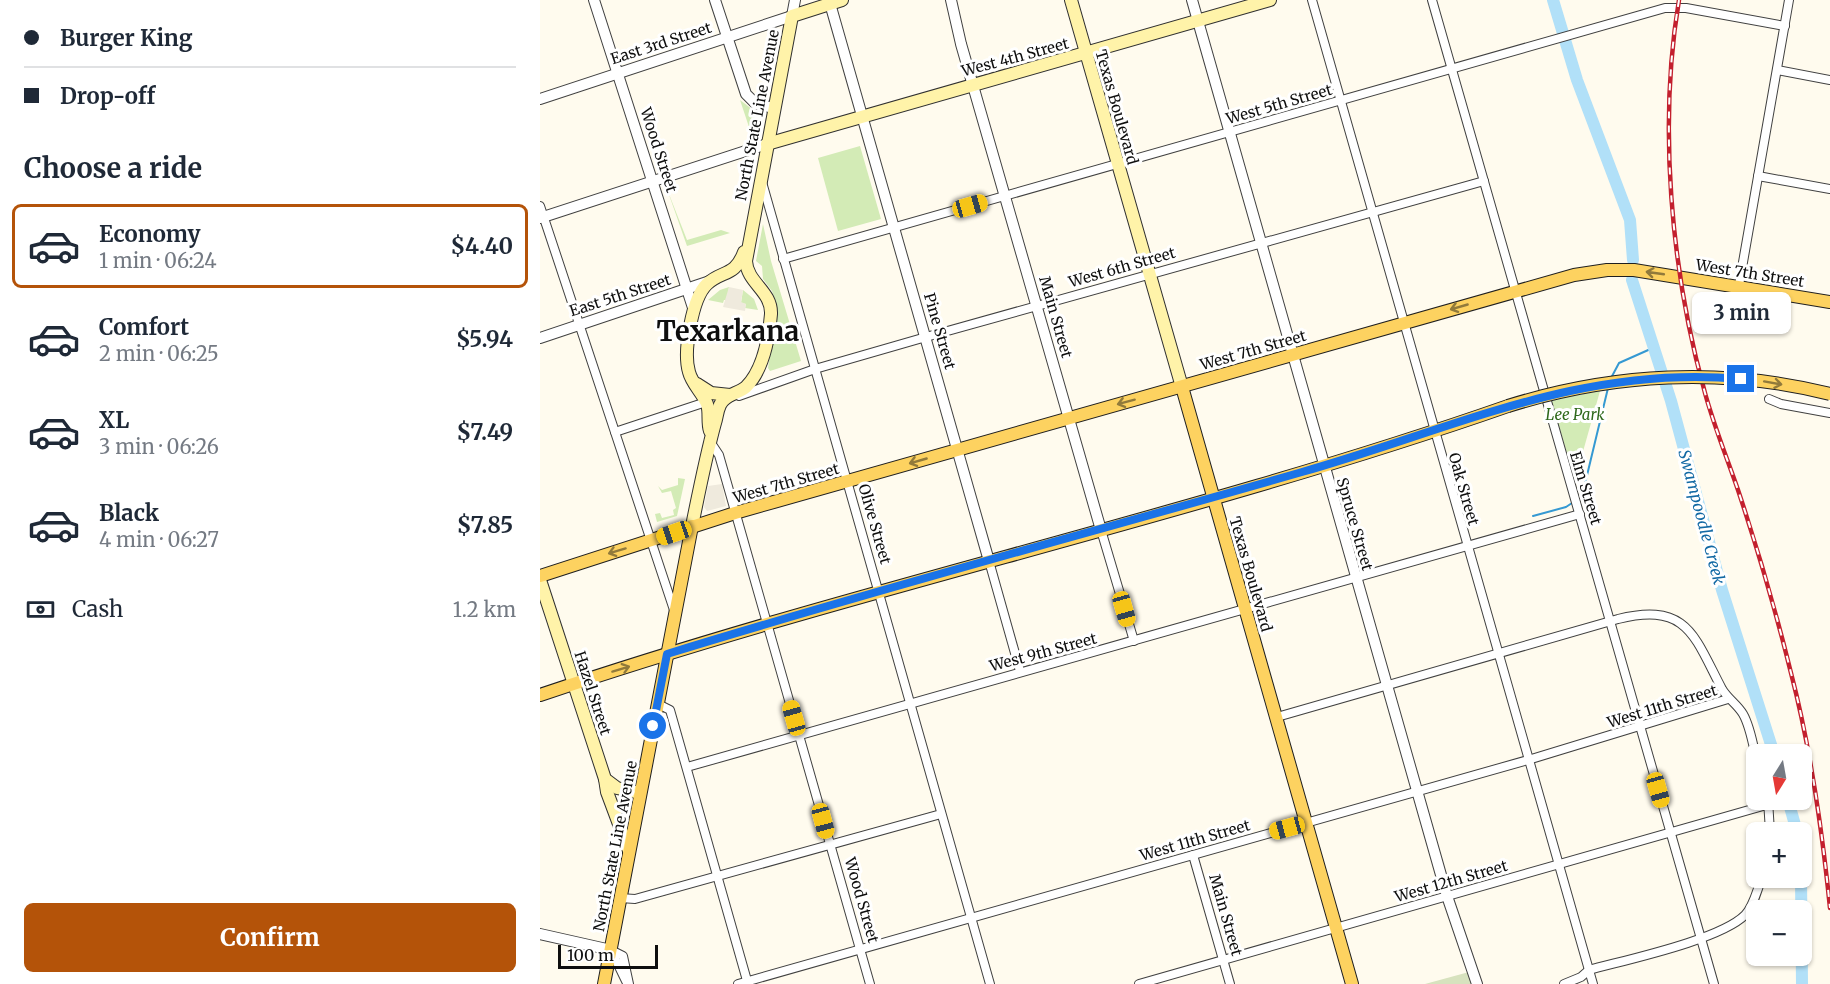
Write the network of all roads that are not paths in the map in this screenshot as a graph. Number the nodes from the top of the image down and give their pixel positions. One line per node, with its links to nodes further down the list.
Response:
1 (594, 0): 19 (street, Wood Street)
2 (715, 0): 15 (street)
3 (795, 0): 12 (street, North State Line Avenue)
4 (951, 0): 21 (street, Main Street)
5 (1071, 0): 16 (main road, Texas Boulevard)
6 (1192, 0): 13 (street, Spruce Street)
7 (1270, 0): 13 (main road, West 4th Street)
8 (1312, 0): 23 (street, Oak Street)
9 (1432, 0): 17 (street, Elm Street)
10 (1789, 0): 14 (street)
11 (834, 1): 12 (main road); 25 (street, Pine Street)
12 (792, 16): 15 (street, East 3rd Street); 24 (main road, North State Line Avenue)
13 (1197, 21): 16 (main road, West 4th Street); 26 (street, Spruce Street)
14 (1785, 26): 17 (street, West 5th Street); 18 (street)
15 (727, 37): 19 (street, East 3rd Street); 24 (street)
16 (1086, 53): 21 (main road, West 4th Street); 28 (main road, Texas Boulevard)
17 (1452, 68): 23 (street, West 5th Street); 32 (street, Elm Street)
18 (1778, 70): 20 (street); 30 (street)
19 (618, 73): 22 (street, East 3rd Street); 31 (street, Wood Street)
20 (1830, 80)
21 (973, 84): 25 (main road, West 4th Street); 34 (street, Main Street)
22 (540, 99)
23 (1340, 100): 26 (street, West 5th Street); 35 (street, Oak Street)
24 (774, 108): 27 (main road, North State Line Avenue)
25 (862, 116): 27 (main road, West 4th Street); 37 (street, Pine Street)
26 (1229, 132): 28 (street, West 5th Street); 39 (street, Spruce Street)
27 (767, 144): 29 (main road, North State Line Avenue); 31 (street)
28 (1118, 163): 34 (street, West 5th Street); 41 (main road, Texas Boulevard)
29 (760, 176): 38 (main road, North State Line Avenue); 40 (street, Olive Street)
30 (1758, 176): 33 (street); 45 (street)
31 (654, 180): 36 (street); 46 (street, Wood Street)
32 (1484, 181): 35 (street, West 6th Street); 47 (street, Elm Street)
33 (1830, 189)
34 (1006, 195): 37 (street, West 5th Street); 49 (street, Main Street)
35 (1372, 212): 39 (street, West 6th Street); 51 (street, Oak Street)
36 (541, 214): 52 (street)
37 (895, 227): 40 (street, West 5th Street); 53 (street, Pine Street)
38 (749, 236): 42 (main road, North State Line Avenue); 43 (main road, North State Line Avenue)
39 (1260, 244): 41 (street, West 6th Street); 55 (street, Spruce Street)
40 (783, 259): 57 (street, Olive Street)
41 (1150, 274): 49 (street, West 6th Street); 60 (main road, Texas Boulevard)
42 (727, 275): 43 (main road); 44 (main road)
43 (752, 280): 56 (main road, North State Line Avenue)
44 (710, 281): 46 (street, East 5th Street); 50 (main road)
45 (1739, 285): 47 (main road, West 7th Street, one-way to 47); 48 (main road, West 7th Street)
46 (688, 289): 50 (street, Wood Street); 52 (street, East 5th Street)
47 (1515, 291): 51 (main road, West 7th Street, one-way to 51); 76 (street, Elm Street)
48 (1830, 302)
49 (1037, 305): 53 (street, West 6th Street); 67 (street, Main Street)
50 (694, 310): 58 (main road)
51 (1403, 323): 55 (main road, West 7th Street); 69 (street, Oak Street)
52 (579, 325): 54 (street, East 5th Street); 68 (street)
53 (926, 336): 57 (street, West 6th Street); 71 (street, Pine Street)
54 (540, 338)
55 (1292, 354): 60 (main road, West 7th Street); 72 (street, Spruce Street)
56 (758, 369): 59 (street); 62 (main road, North State Line Avenue)
57 (815, 369): 59 (street, West 6th Street); 73 (street, Olive Street)
58 (690, 376): 62 (main road); 64 (main road, North State Line Avenue)
59 (769, 384): 65 (street, West 6th Street)
60 (1182, 387): 67 (main road, West 7th Street, one-way to 67); 74 (main road, Texas Boulevard)
61 (1830, 394): 69 (main road, one-way to 61, bridge)
62 (730, 395): 65 (main road, North State Line Avenue)
63 (1769, 399): 66 (street)
64 (706, 402): 68 (street); 70 (main road, North State Line Avenue)
65 (718, 409): 70 (main road, North State Line Avenue)
66 (1830, 413)
67 (1069, 417): 71 (main road, West 7th Street); 78 (street, Main Street)
68 (615, 432): 79 (street)
69 (1434, 432): 72 (main road); 80 (street, Oak Street)
70 (710, 436): 75 (street, Wood Street); 77 (main road, North State Line Avenue)
71 (958, 449): 73 (main road, West 7th Street, one-way to 73); 81 (street, Pine Street)
72 (1324, 466): 74 (main road); 82 (street, Spruce Street)
73 (847, 481): 75 (main road, West 7th Street); 84 (street, Olive Street)
74 (1213, 498): 78 (main road); 85 (main road, Texas Boulevard)
75 (735, 513): 77 (main road, West 7th Street); 88 (street, Wood Street)
76 (1580, 514): 80 (street, West 9th Street); 87 (street, Elm Street)
77 (693, 526): 79 (main road, West 7th Street); 86 (main road, North State Line Avenue)
78 (1101, 530): 81 (main road); 89 (street, Main Street)
79 (649, 541): 83 (main road, West 7th Street, one-way to 83); 86 (street)
80 (1467, 546): 82 (street, West 9th Street); 91 (street, Oak Street)
81 (989, 561): 84 (main road); 92 (street, Pine Street)
82 (1355, 577): 85 (street, West 9th Street); 94 (street, Spruce Street)
83 (540, 578): 93 (main road, Hazel Street)
84 (879, 594): 88 (main road); 97 (street, Olive Street)
85 (1246, 609): 89 (street, West 9th Street); 99 (main road, Texas Boulevard)
86 (675, 613): 90 (main road, North State Line Avenue)
87 (1609, 622): 91 (street); 96 (street); 100 (street, Elm Street)
88 (767, 625): 90 (main road); 101 (street, Wood Street)
89 (1134, 641): 92 (street, West 9th Street)
90 (667, 654): 93 (main road, one-way to 90); 98 (main road, North State Line Avenue)
91 (1498, 654): 94 (street); 103 (street, Oak Street)
92 (1020, 671): 97 (street, West 9th Street)
93 (574, 683): 95 (main road); 105 (main road, Hazel Street)
94 (1387, 685): 99 (street); 106 (street, Spruce Street)
95 (540, 695)
96 (1728, 699): 100 (street, West 11th Street); 102 (street)
97 (910, 703): 101 (street, West 9th Street); 109 (street, Olive Street)
98 (658, 704): 104 (street); 107 (main road, North State Line Avenue)
99 (1277, 717): 110 (main road, Texas Boulevard)
100 (1640, 727): 103 (street, West 11th Street); 111 (street, Elm Street)
101 (799, 734): 104 (street, West 9th Street); 112 (street, Wood Street)
102 (1752, 744)
103 (1528, 760): 106 (street, West 11th Street); 115 (street, Oak Street)
104 (687, 767): 116 (street)
105 (606, 779): 107 (main road); 113 (main road, Hazel Street)
106 (1416, 790): 110 (street, West 11th Street); 118 (street, Spruce Street)
107 (640, 793): 113 (main road, North State Line Avenue)
108 (1746, 809): 111 (street, West 12th Street)
109 (941, 814): 112 (street); 120 (street, Olive Street)
110 (1306, 823): 114 (street, West 11th Street); 121 (main road, Texas Boulevard)
111 (1671, 833): 115 (street, West 12th Street); 123 (street, Elm Street)
112 (829, 843): 116 (street); 124 (street, Wood Street)
113 (629, 852): 119 (main road, North State Line Avenue)
114 (1193, 855): 120 (street, West 11th Street); 126 (street, Main Street)
115 (1559, 865): 118 (street, West 12th Street); 127 (street, Oak Street)
116 (717, 875): 119 (street); 128 (street)
117 (1758, 888): 123 (street)
118 (1447, 896): 121 (street, West 12th Street); 136 (street, Spruce Street)
119 (620, 898): 125 (main road, North State Line Avenue)
120 (971, 918): 124 (street, West 11th Street); 132 (street, Olive Street)
121 (1336, 928): 126 (street, West 12th Street); 135 (main road, Texas Boulevard)
122 (540, 934): 125 (street)
123 (1701, 939): 127 (street); 139 (street, Elm Street)
124 (860, 949): 128 (street, West 11th Street); 131 (street, Wood Street)
125 (611, 950): 129 (main road, North State Line Avenue); 130 (street)
126 (1224, 960): 133 (street, West 12th Street); 134 (street, Main Street)
127 (1589, 970): 137 (street); 138 (street, Oak Street)
128 (745, 983)
129 (604, 984)
130 (629, 984)
131 (870, 984)
132 (990, 984)
133 (1139, 984)
134 (1230, 984)
135 (1352, 984)
136 (1477, 984)
137 (1564, 984)
138 (1593, 984)
139 (1714, 984)

